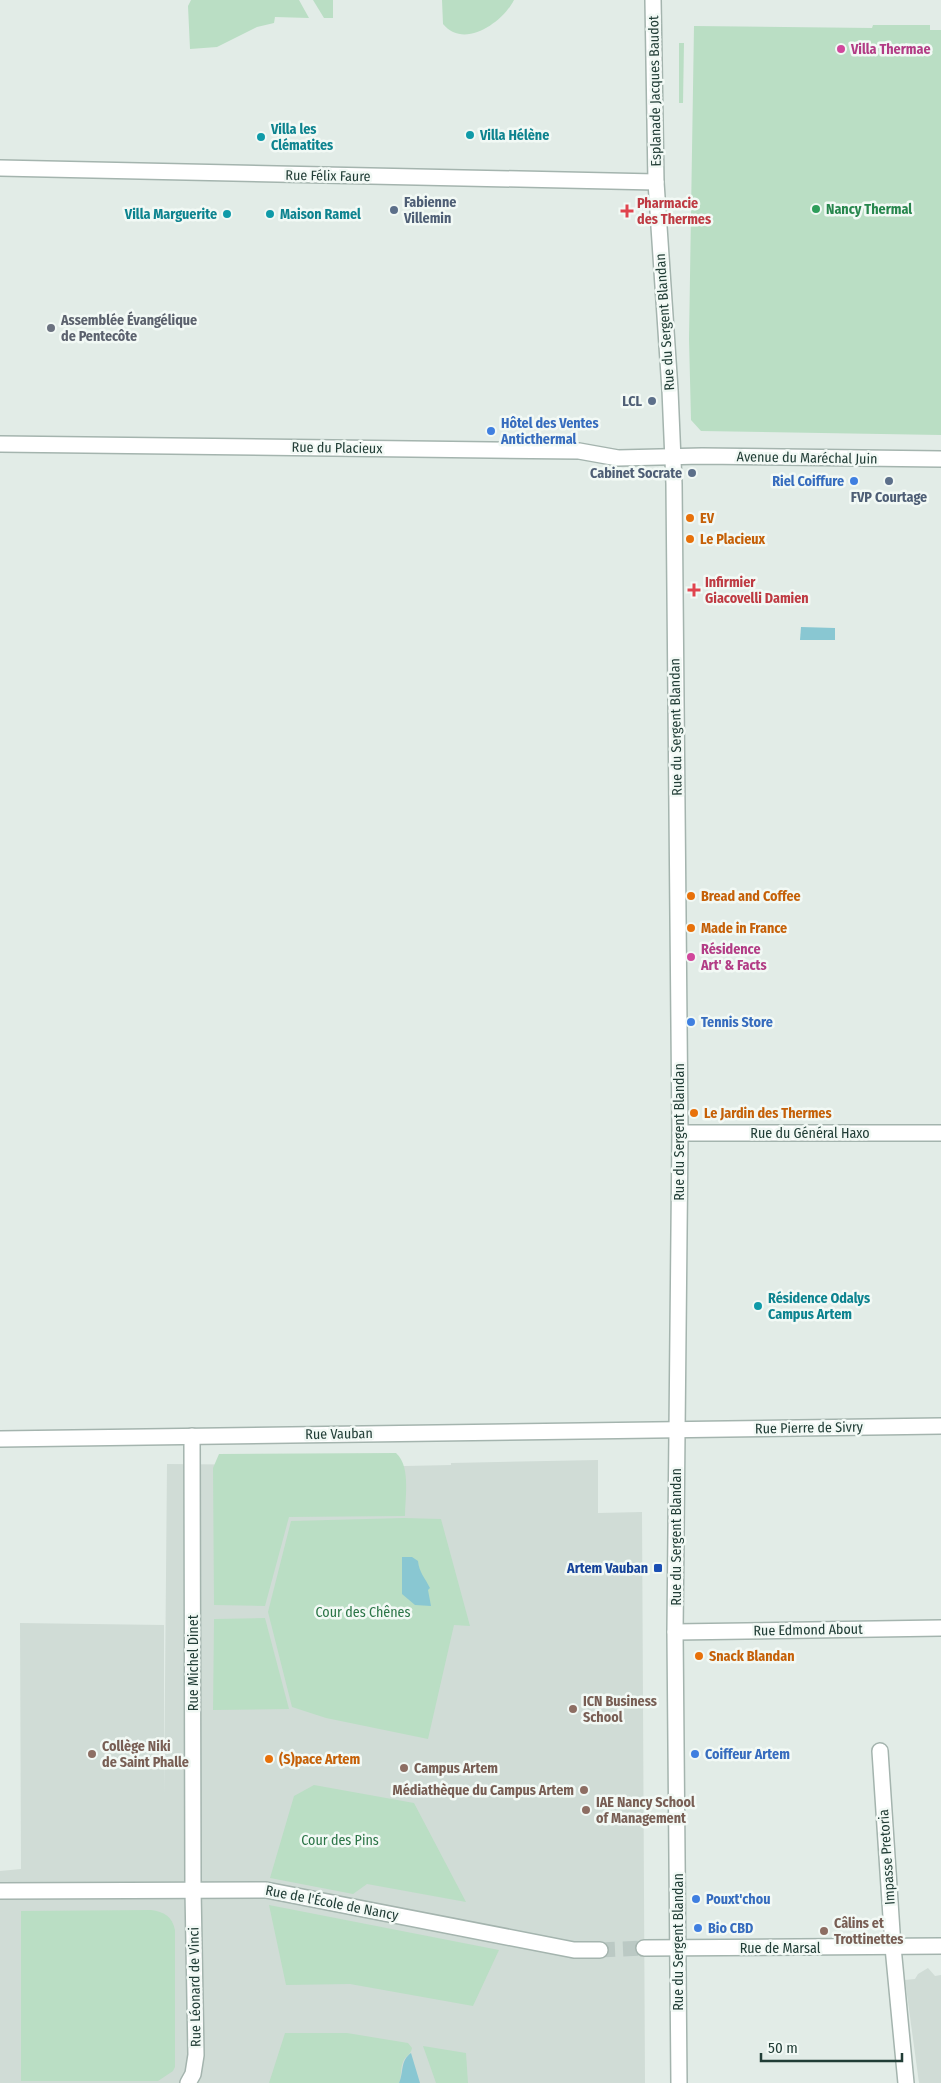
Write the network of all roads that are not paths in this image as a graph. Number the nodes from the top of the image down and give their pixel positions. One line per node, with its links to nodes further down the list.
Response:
1 (654, 0): 3 (street, Esplanade Jacques Baudot)
2 (0, 168): 3 (street, Rue Félix Faure)
3 (656, 182): 5 (street, Rue du Sergent Blandan)
4 (0, 444): 5 (street, Rue du Placieux)
5 (673, 458): 6 (street, Avenue du Maréchal Juin); 7 (street, Rue du Sergent Blandan)
6 (941, 458)
7 (680, 1133): 8 (street, Rue du Général Haxo); 10 (street, Rue du Sergent Blandan)
8 (941, 1133)
9 (941, 1426): 10 (street, Rue Pierre de Sivry)
10 (677, 1431): 11 (street, Rue Vauban); 14 (street, Rue du Sergent Blandan)
11 (192, 1436): 12 (street, Rue Vauban); 16 (street, Rue Michel Dinet)
12 (0, 1439)
13 (941, 1628): 14 (street, Rue Edmond About)
14 (675, 1632): 21 (street, Rue du Sergent Blandan)
15 (880, 1751): 19 (street, Impasse Pretoria)
16 (193, 1890): 17 (street, Rue de l'École de Nancy); 22 (street, Rue de l'École de Nancy); 23 (street, Rue Léonard de Vinci)
17 (0, 1891)
18 (941, 1946): 19 (street, Rue de Marsal)
19 (893, 1947): 21 (street, Rue de Marsal); 25 (street, Impasse Pretoria)
20 (651, 1948): 21 (street)
21 (678, 1948): 24 (street, Rue du Sergent Blandan)
22 (600, 1950)
23 (188, 2083)
24 (679, 2083)
25 (906, 2083)

